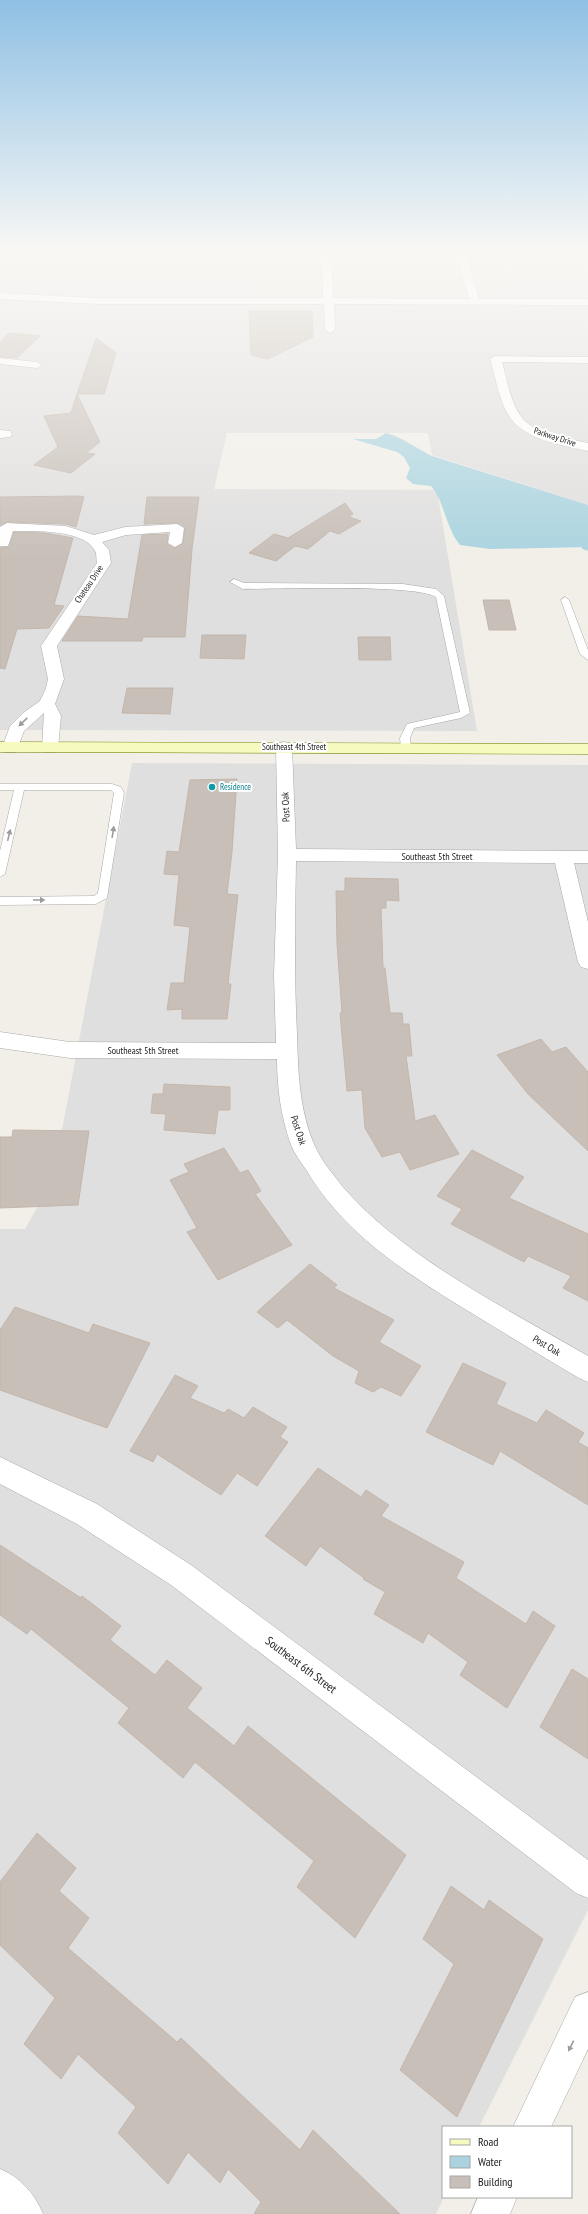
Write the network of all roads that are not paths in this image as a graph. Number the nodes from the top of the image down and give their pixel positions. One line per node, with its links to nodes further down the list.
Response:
1 (588, 360): 4 (street, Parkway Drive)
2 (0, 361): 3 (street)
3 (37, 365)
4 (588, 447)
5 (93, 540): 6 (street); 7 (street); 11 (street, Chateau Drive)
6 (3, 543)
7 (174, 543)
8 (234, 582): 15 (lane)
9 (565, 600): 10 (lane)
10 (588, 657)
11 (47, 704): 13 (street, one-way to 13); 14 (street)
12 (284, 747): 14 (main road, Southeast 4th Street); 15 (main road, Southeast 4th Street); 19 (street, Post Oak)
13 (5, 748): 14 (main road, Southeast 4th Street)
14 (50, 748)
15 (406, 748): 16 (main road, Southeast 4th Street)
16 (588, 749)
17 (0, 787): 18 (lane)
18 (20, 787): 22 (lane, one-way to 18); 23 (lane, one-way to 18)
19 (287, 855): 20 (street, Southeast 5th Street); 26 (street, Post Oak)
20 (564, 857): 21 (street, Southeast 5th Street); 24 (street)
21 (588, 857)
22 (0, 874)
23 (0, 901)
24 (588, 962)
25 (0, 1040): 26 (street, Southeast 5th Street)
26 (286, 1051): 27 (street, Post Oak)
27 (588, 1370)
28 (0, 1470): 29 (street, Southeast 6th Street)
29 (588, 1881)
30 (588, 2010): 31 (street, one-way to 31)
31 (532, 2126)
32 (0, 2188): 34 (street)
33 (498, 2198): 35 (street)
34 (24, 2214)
35 (490, 2214)

